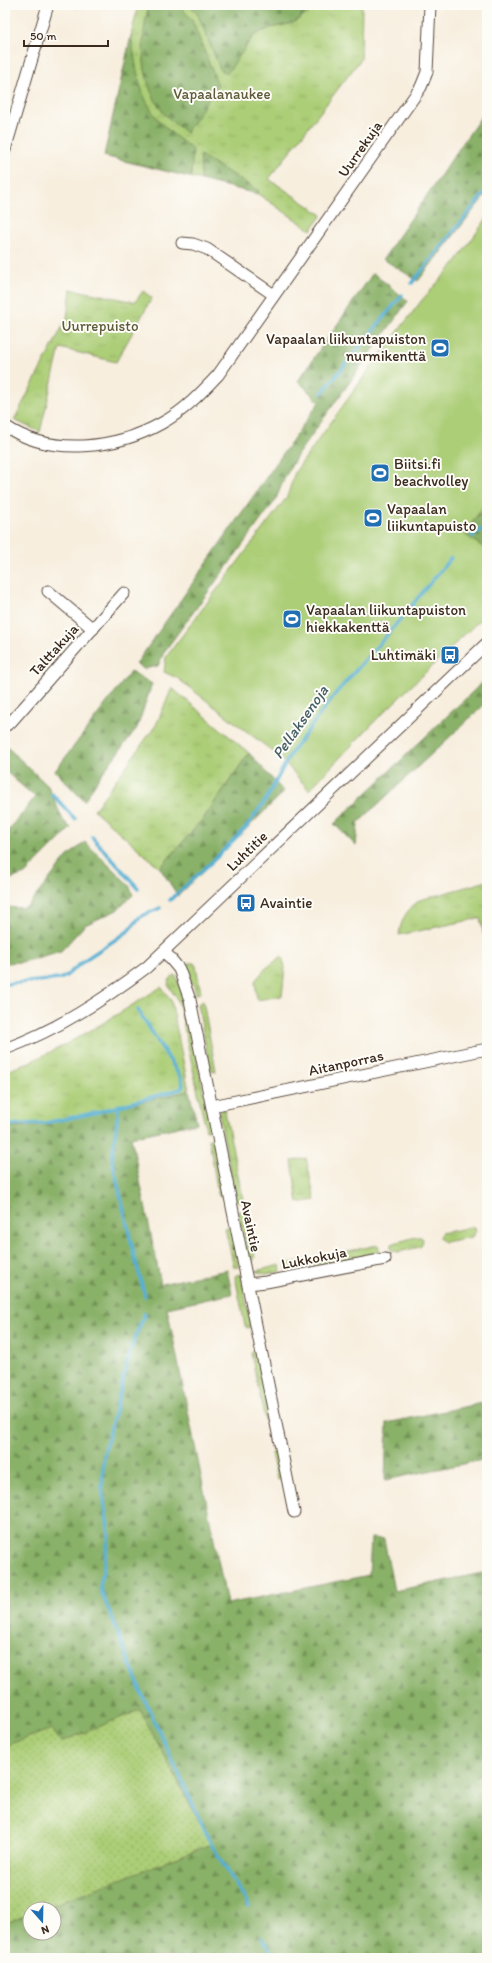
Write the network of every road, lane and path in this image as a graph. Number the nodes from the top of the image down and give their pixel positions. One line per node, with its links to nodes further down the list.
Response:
1 (48, 5): 3 (street)
2 (430, 5): 5 (street, Uurrekuja)
3 (5, 150)
4 (182, 243): 5 (street)
5 (274, 295): 6 (street, Uurrekuja)
6 (5, 426)
7 (48, 591): 9 (street)
8 (124, 593): 9 (street, Talttakuja)
9 (93, 629): 11 (street, Talttakuja)
10 (487, 643): 12 (street, Luhtitie)
11 (5, 726)
12 (165, 952): 13 (street, Luhtitie); 15 (street, Avaintie)
13 (5, 1049)
14 (487, 1049): 15 (street, Aitanporras)
15 (212, 1106): 17 (street, Avaintie)
16 (385, 1259): 17 (street, Lukkokuja)
17 (248, 1284): 18 (street, Avaintie)
18 (294, 1512)

